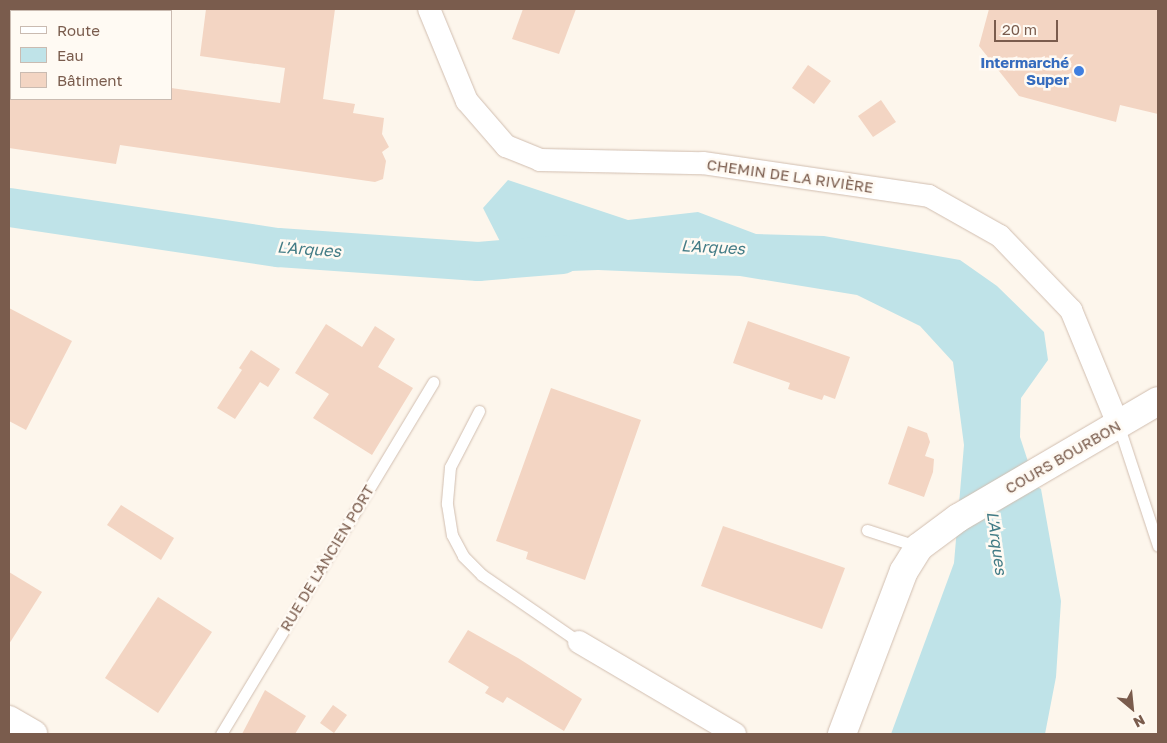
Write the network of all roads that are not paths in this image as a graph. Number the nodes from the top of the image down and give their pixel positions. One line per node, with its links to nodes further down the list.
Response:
1 (429, 9): 5 (street, CHEMIN DE LA RIVIÈRE)
2 (433, 382): 12 (lane, RUE DE L'ANCIEN PORT)
3 (1158, 401): 5 (main road, COURS BOURBON)
4 (478, 411): 9 (lane)
5 (1118, 424): 7 (lane); 8 (main road, COURS BOURBON)
6 (867, 530): 8 (lane)
7 (1158, 546)
8 (919, 547): 14 (main road, COURS BOURBON)
9 (580, 642): 13 (street)
10 (9, 720): 11 (main road)
11 (33, 734)
12 (221, 734)
13 (734, 734)
14 (842, 734)

